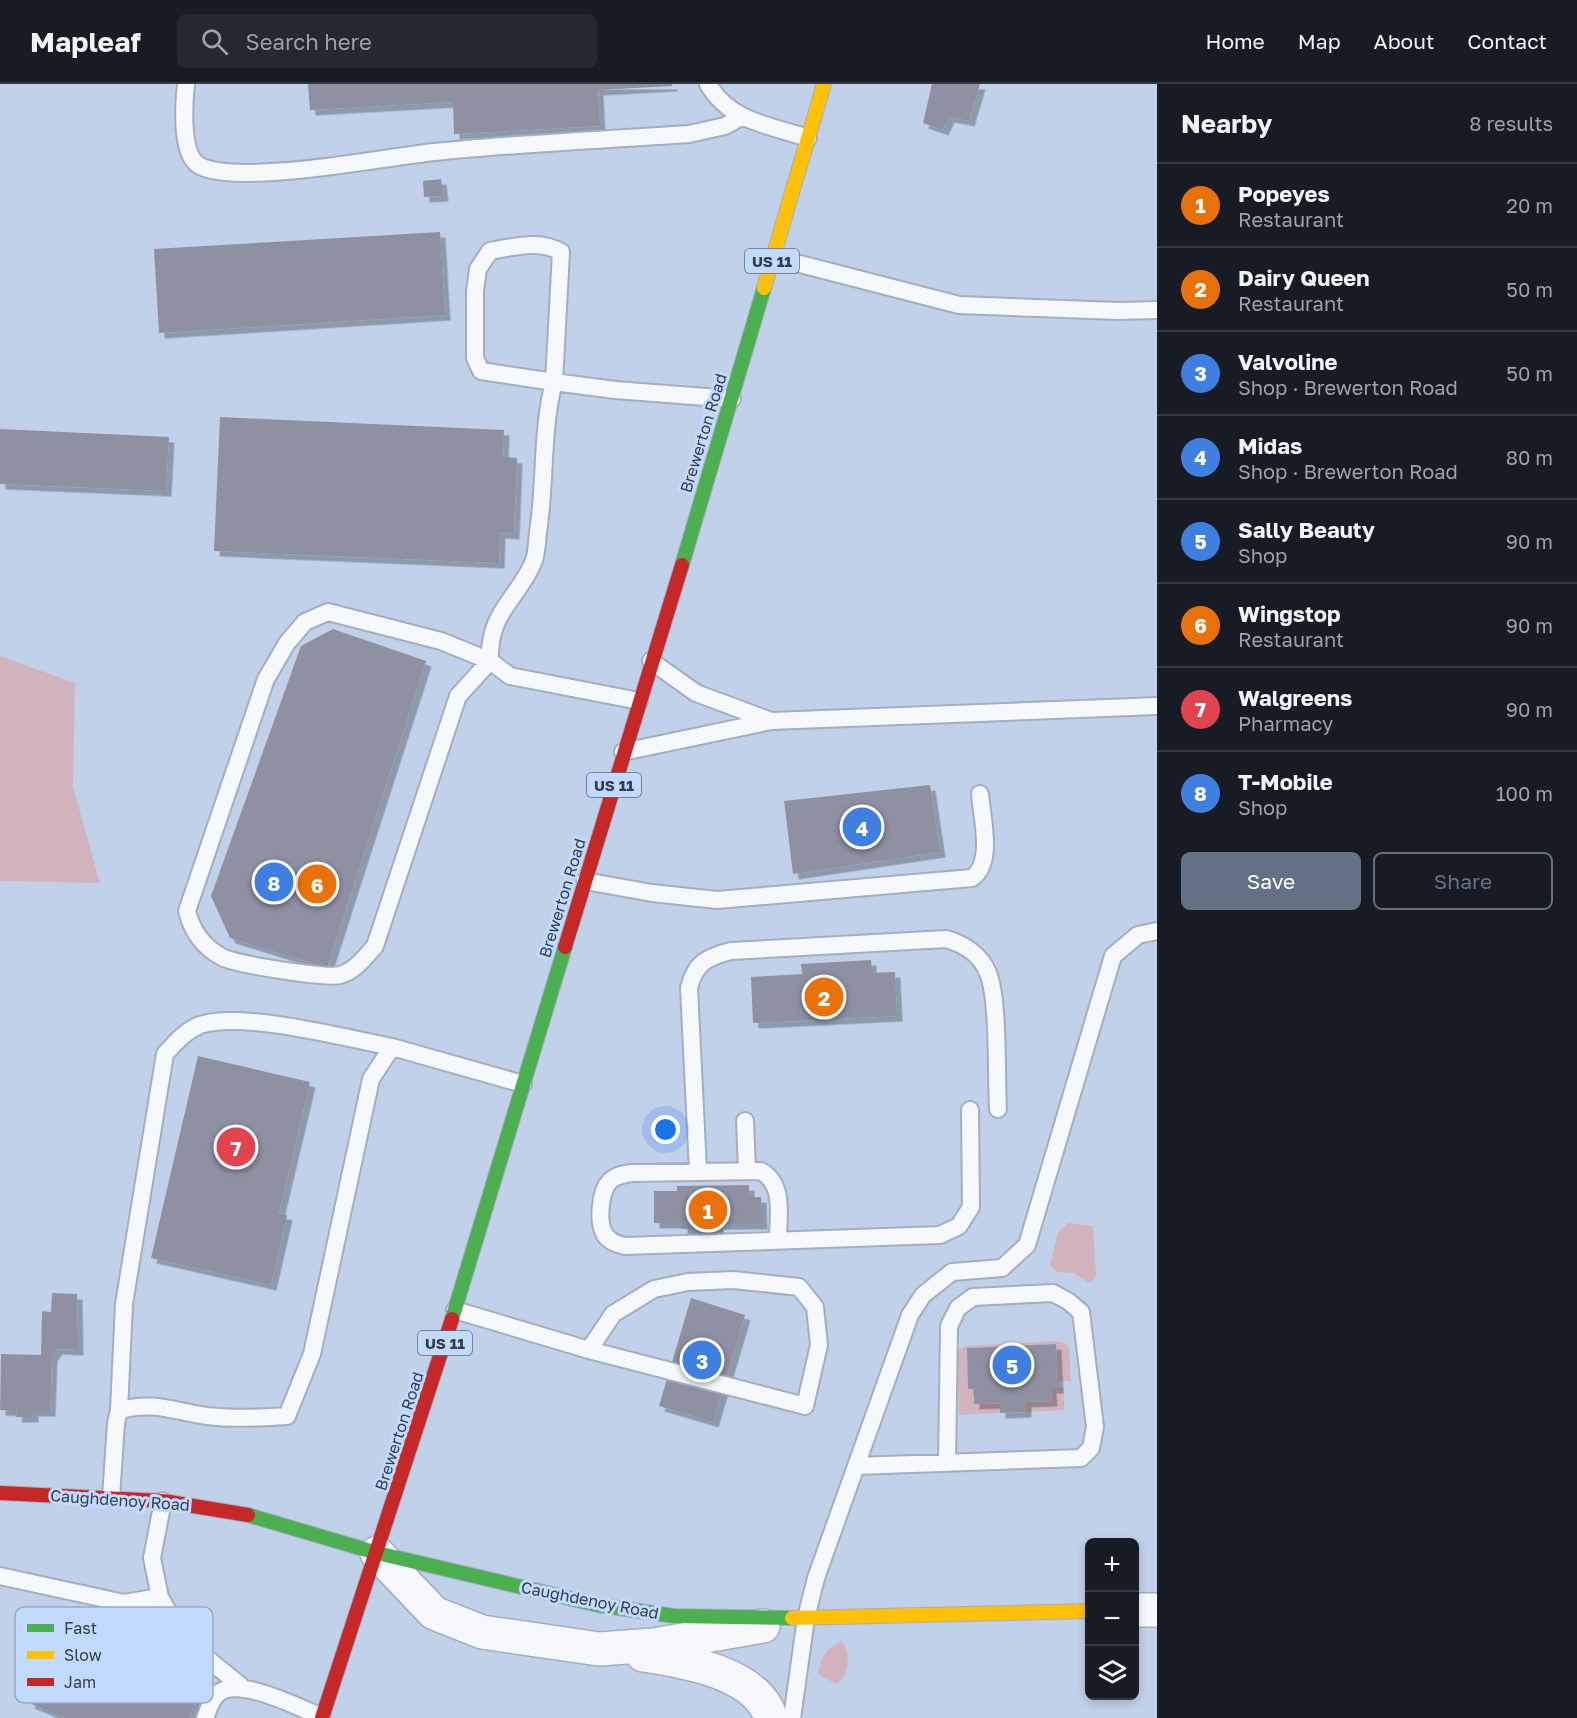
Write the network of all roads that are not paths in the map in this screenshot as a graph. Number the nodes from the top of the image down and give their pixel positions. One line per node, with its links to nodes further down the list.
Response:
1 (186, 84): 4 (lane)
2 (708, 84): 4 (lane)
3 (824, 84): 5 (main road, Brewerton Road / US 11)
4 (741, 117): 5 (lane)
5 (808, 138): 6 (main road, Brewerton Road / US 11)
6 (773, 257): 7 (lane); 9 (main road, Brewerton Road / US 11)
7 (1157, 310)
8 (554, 382): 8 (lane); 9 (lane); 10 (lane)
9 (732, 399): 11 (main road, Brewerton Road / US 11)
10 (490, 661): 10 (lane); 12 (lane)
11 (651, 662): 12 (main road, Brewerton Road / US 11); 14 (lane)
12 (639, 701): 15 (main road, Brewerton Road / US 11)
13 (1157, 706): 14 (lane)
14 (771, 721): 15 (lane)
15 (623, 752): 17 (main road, Brewerton Road / US 11)
16 (980, 794): 17 (lane)
17 (585, 881): 20 (main road, Brewerton Road / US 11)
18 (1157, 932): 31 (lane)
19 (392, 1047): 20 (lane); 29 (lane); 29 (lane)
20 (523, 1084): 27 (main road, Brewerton Road / US 11)
21 (998, 1108): 25 (lane)
22 (970, 1110): 26 (lane)
23 (746, 1121): 24 (lane)
24 (747, 1169): 25 (lane); 26 (lane)
25 (698, 1170): 26 (lane)
26 (778, 1240)
27 (455, 1310): 28 (lane); 35 (main road, Brewerton Road / US 11)
28 (589, 1350): 28 (lane)
29 (119, 1410): 33 (lane)
30 (947, 1463): 30 (lane); 31 (lane)
31 (856, 1466): 42 (lane)
32 (0, 1493): 33 (main road, Caughdenoy Road)
33 (111, 1498): 34 (main road, Caughdenoy Road)
34 (163, 1501): 35 (main road, Caughdenoy Road); 37 (lane)
35 (377, 1553): 42 (main road, Caughdenoy Road); 43 (street, Caughdenoy Road); 49 (main road, Brewerton Road / US 11)
36 (0, 1576): 37 (lane)
37 (160, 1597): 38 (lane)
38 (165, 1607)
39 (1139, 1610): 40 (street)
40 (1157, 1610)
41 (1085, 1611): 42 (main road, Caughdenoy Road)
42 (806, 1618): 43 (street, Caughdenoy Road); 51 (lane)
43 (599, 1649): 50 (street, Caughdenoy Road)
44 (213, 1663): 45 (lane)
45 (241, 1686): 46 (lane); 49 (lane)
46 (213, 1700)
47 (212, 1703): 48 (lane)
48 (205, 1718)
49 (322, 1718)
50 (771, 1718)
51 (792, 1718)

